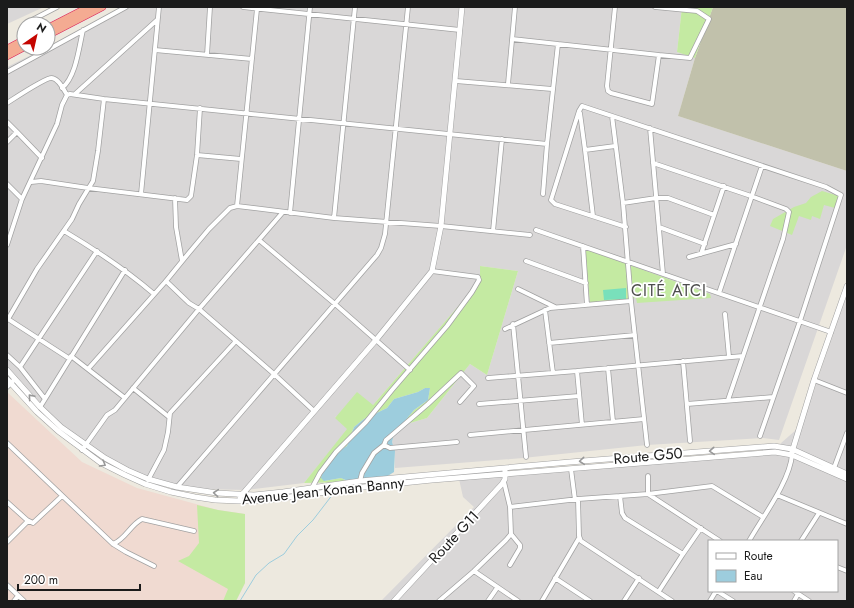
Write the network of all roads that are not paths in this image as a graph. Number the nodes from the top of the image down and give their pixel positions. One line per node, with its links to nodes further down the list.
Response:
1 (57, 7): 17 (street)
2 (89, 7): 20 (highway)
3 (102, 7): 24 (highway)
4 (126, 7): 22 (street)
5 (159, 7): 19 (street)
6 (210, 7): 32 (street)
7 (243, 7): 15 (street)
8 (310, 7): 16 (street)
9 (355, 7): 18 (street)
10 (408, 7): 21 (street)
11 (462, 7): 23 (street)
12 (515, 7): 25 (street)
13 (615, 7): 29 (street)
14 (655, 7): 33 (street)
15 (257, 9): 16 (street); 35 (street)
16 (309, 14): 18 (street); 50 (street)
17 (40, 16)
18 (354, 19): 21 (street); 52 (street)
19 (157, 20): 30 (street); 41 (street)
20 (56, 24)
21 (407, 24): 23 (street); 54 (street)
22 (83, 30): 36 (street); 39 (street)
23 (460, 30): 37 (street)
24 (56, 31)
25 (512, 39): 27 (street); 38 (street)
26 (16, 44): 28 (highway)
27 (558, 44): 29 (street); 40 (street)
28 (7, 49)
29 (611, 49): 33 (street); 33 (street)
30 (155, 50): 32 (street); 45 (street)
31 (16, 51): 34 (highway)
32 (207, 55): 35 (street)
33 (659, 55)
34 (7, 56)
35 (252, 59): 48 (street)
36 (7, 72)
37 (456, 81): 38 (street); 56 (street)
38 (508, 84): 40 (street)
39 (62, 88): 42 (street); 44 (street)
40 (552, 89): 59 (street)
41 (75, 94): 42 (street); 43 (street)
42 (67, 95): 63 (street)
43 (104, 99): 45 (street); 70 (street)
44 (7, 103)
45 (150, 103): 46 (street); 71 (street)
46 (200, 108): 48 (street); 62 (street)
47 (580, 111): 49 (street); 61 (street); 82 (street)
48 (246, 113): 50 (street); 64 (street)
49 (612, 116): 53 (street); 60 (street)
50 (299, 118): 52 (street); 80 (street)
51 (7, 122): 55 (street)
52 (344, 124): 54 (street); 83 (street)
53 (650, 128): 65 (street); 66 (street)
54 (397, 129): 56 (street); 84 (street)
55 (17, 132): 58 (street); 63 (street)
56 (450, 134): 57 (street); 85 (street)
57 (502, 139): 59 (street); 90 (street)
58 (7, 142)
59 (547, 144): 72 (street)
60 (616, 146): 61 (street); 77 (street)
61 (585, 150): 82 (street)
62 (197, 155): 64 (street); 74 (street)
63 (42, 158): 67 (street)
64 (241, 159): 78 (street)
65 (653, 162): 69 (street); 75 (street)
66 (762, 166): 73 (street); 121 (street)
67 (30, 182): 70 (street); 76 (street)
68 (7, 184): 76 (street)
69 (724, 186): 73 (street); 81 (street)
70 (88, 188): 71 (street); 89 (street)
71 (141, 194): 74 (street)
72 (543, 194)
73 (751, 196): 94 (street); 117 (street)
74 (175, 198): 100 (street)
75 (656, 198): 77 (street); 81 (street); 87 (street)
76 (22, 199): 95 (street)
77 (623, 203): 86 (street)
78 (237, 206): 79 (street); 100 (street)
79 (283, 212): 80 (street); 92 (street)
80 (290, 213): 83 (street)
81 (714, 215): 93 (street)
82 (593, 216): 86 (street)
83 (334, 218): 84 (street)
84 (386, 222): 85 (street); 114 (street)
85 (441, 226): 90 (street); 104 (street)
86 (626, 227): 102 (street)
87 (659, 227): 93 (street); 105 (street)
88 (536, 230): 96 (street)
89 (64, 231): 97 (street); 126 (street)
90 (493, 231): 91 (street)
91 (530, 235)
92 (259, 240): 114 (street); 118 (street)
93 (705, 244): 98 (street)
94 (736, 244): 98 (street); 110 (street)
95 (7, 245)
96 (583, 246): 102 (street); 107 (street)
97 (97, 251): 103 (street); 126 (street)
98 (701, 254): 99 (street)
99 (689, 257)
100 (182, 261): 106 (street)
101 (526, 261): 107 (street)
102 (628, 262): 105 (street); 113 (street)
103 (125, 270): 112 (street); 133 (street)
104 (432, 272): 127 (street); 140 (street)
105 (663, 274): 110 (street)
106 (166, 281): 112 (street); 118 (street)
107 (586, 283): 115 (street)
108 (847, 286): 111 (street)
109 (518, 289): 116 (street)
110 (719, 293): 117 (street)
111 (846, 293): 124 (street)
112 (154, 294): 138 (street)
113 (631, 301): 115 (street); 125 (street)
114 (335, 304): 127 (street); 143 (street)
115 (587, 305): 116 (street)
116 (555, 307): 119 (street)
117 (760, 307): 121 (street); 131 (street)
118 (199, 309): 128 (street); 149 (street)
119 (545, 310): 122 (street); 129 (street)
120 (725, 314): 132 (street)
121 (800, 321): 124 (street); 152 (street)
122 (513, 324): 123 (street); 144 (street)
123 (505, 329)
124 (831, 332): 147 (street)
125 (635, 335): 129 (street); 135 (street)
126 (39, 340): 133 (street); 136 (street)
127 (376, 340): 140 (street); 161 (street)
128 (236, 341): 143 (street); 162 (street)
129 (549, 343): 142 (street)
130 (7, 355): 136 (street)
131 (743, 356): 132 (street); 155 (street)
132 (729, 357): 134 (street)
133 (71, 358): 138 (street); 154 (street)
134 (683, 362): 135 (street); 159 (street)
135 (639, 365): 137 (street); 163 (street)
136 (20, 367): 154 (street)
137 (608, 368): 141 (street); 164 (street)
138 (88, 369): 153 (street)
139 (7, 370): 145 (street)
140 (410, 370): 189 (street)
141 (577, 371): 142 (street); 151 (street)
142 (552, 373): 144 (street)
143 (274, 374): 161 (street); 188 (street)
144 (519, 375): 146 (street); 156 (street)
145 (14, 377): 148 (street); 160 (street, Avenue Jean Konan Banny, one-way to 145)
146 (488, 378)
147 (814, 380): 150 (street); 177 (street)
148 (8, 382): 176 (street, Avenue Jean Konan Banny)
149 (133, 388): 153 (street); 162 (street)
150 (847, 393)
151 (579, 396): 156 (street); 165 (street)
152 (773, 397): 155 (street); 169 (street)
153 (125, 398): 176 (street)
154 (45, 399): 160 (street)
155 (728, 400): 159 (street)
156 (520, 401): 158 (street); 166 (street)
157 (460, 402): 174 (street)
158 (479, 404)
159 (687, 404): 171 (street)
160 (40, 407): 176 (street, Avenue Jean Konan Banny)
161 (314, 411): 190 (street)
162 (169, 417): 185 (street)
163 (644, 419): 164 (street); 175 (street)
164 (613, 422): 165 (street)
165 (582, 425): 166 (street)
166 (523, 430): 168 (street); 178 (street)
167 (847, 433): 170 (street)
168 (470, 435)
169 (760, 436)
170 (846, 440): 179 (street)
171 (690, 441)
172 (457, 442): 174 (street)
173 (7, 443): 193 (street)
174 (384, 445): 186 (street)
175 (647, 445)
176 (83, 447): 185 (street, Avenue Jean Konan Banny)
177 (792, 452): 179 (street); 180 (street, Route G50); 181 (street, Route G50, one-way to 181); 184 (street); 192 (street)
178 (526, 457)
179 (834, 468): 182 (street)
180 (571, 469): 181 (street, Route G50); 195 (street)
181 (505, 471): 186 (street, Avenue Jean Konan Banny); 187 (street); 197 (street, Avenue Jean Konan Banny)
182 (847, 474)
183 (648, 476): 191 (street)
184 (847, 479)
185 (147, 481): 188 (street, Avenue Jean Konan Banny); 197 (street, Avenue Jean Konan Banny)
186 (360, 481): 189 (street, Avenue Jean Konan Banny)
187 (504, 482): 198 (street); 228 (street, Route G11)
188 (176, 487): 190 (street, Avenue Jean Konan Banny, one-way to 188)
189 (312, 488): 190 (street, Avenue Jean Konan Banny)
190 (241, 494): 197 (street)
191 (648, 494): 194 (street); 200 (street); 203 (street)
192 (777, 495): 199 (street); 200 (street)
193 (62, 496): 201 (street); 211 (street)
194 (620, 496): 195 (street); 212 (street)
195 (576, 499): 198 (street); 206 (street)
196 (7, 502): 201 (street)
197 (239, 502)
198 (510, 507): 205 (street)
199 (819, 514): 202 (street); 209 (street)
200 (763, 517): 208 (street)
201 (28, 521): 210 (street)
202 (847, 524)
203 (701, 528): 207 (street); 212 (street)
204 (194, 531): 211 (street)
205 (511, 534): 213 (street); 215 (street)
206 (579, 538): 216 (street); 217 (street)
207 (719, 540)
208 (750, 540)
209 (802, 540)
210 (7, 542)
211 (114, 544): 214 (street)
212 (683, 554): 220 (street)
213 (510, 565)
214 (154, 566)
215 (474, 571): 219 (street); 229 (street)
216 (555, 578): 232 (street); 233 (street)
217 (639, 578): 220 (street); 234 (street)
218 (7, 585): 225 (street)
219 (497, 588): 230 (street); 231 (street)
220 (659, 591): 235 (street)
221 (716, 592): 236 (street)
222 (719, 592): 237 (street)
223 (795, 592): 224 (street)
224 (798, 594): 238 (street); 239 (street)
225 (18, 596): 226 (street); 227 (street)
226 (14, 601)
227 (24, 601)
228 (394, 601)
229 (439, 601)
230 (488, 601)
231 (518, 601)
232 (542, 601)
233 (590, 601)
234 (624, 601)
235 (672, 601)
236 (710, 601)
237 (733, 601)
238 (794, 601)
239 (809, 601)

